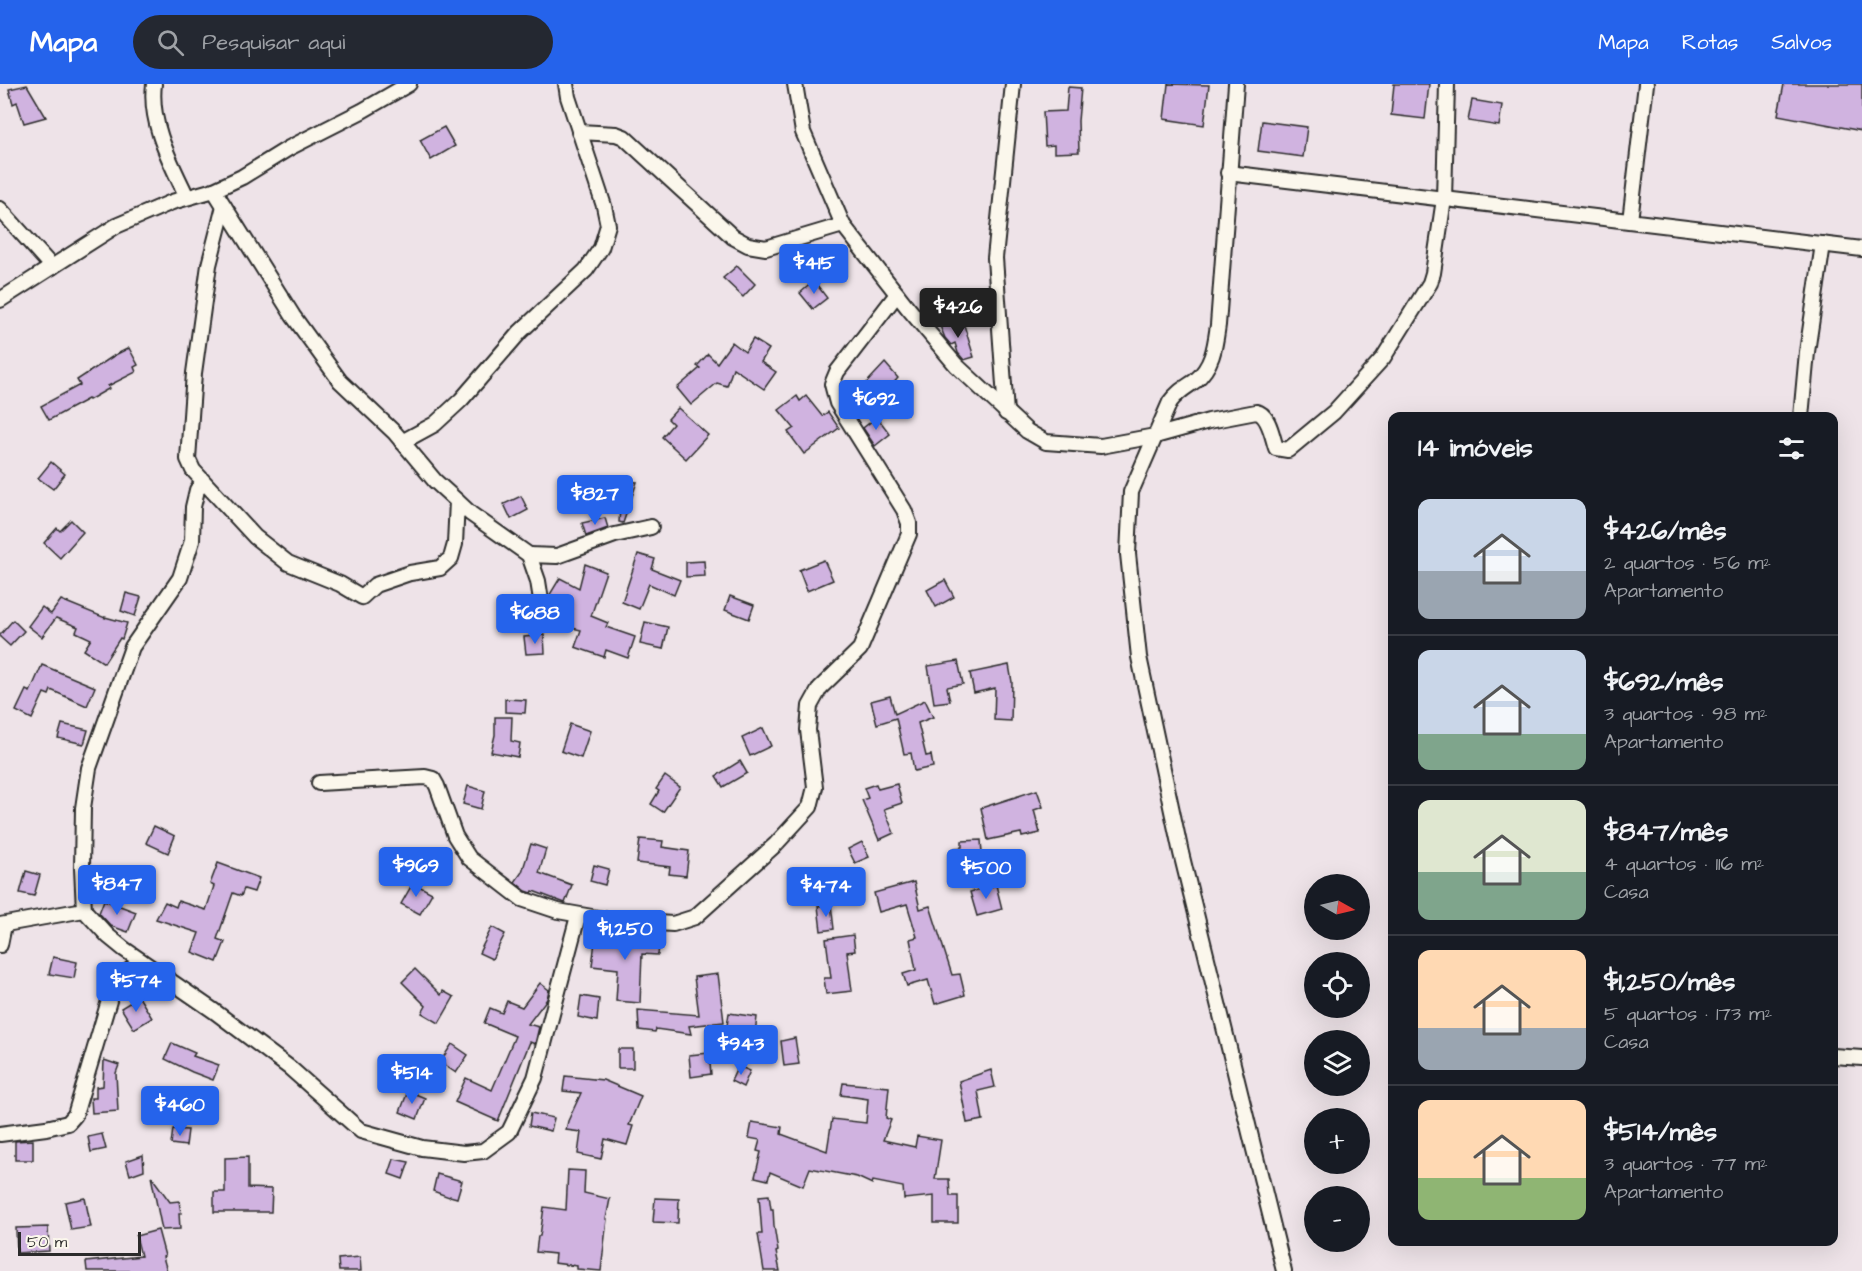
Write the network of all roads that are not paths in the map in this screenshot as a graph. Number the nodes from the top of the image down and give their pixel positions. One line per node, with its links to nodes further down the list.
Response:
1 (154, 84): 12 (street)
2 (410, 84): 11 (street)
3 (566, 84): 9 (street)
4 (795, 84): 17 (street)
5 (1013, 84): 24 (street)
6 (1236, 84): 10 (street)
7 (1447, 84): 13 (street)
8 (1646, 84): 16 (street)
9 (579, 132): 17 (street); 26 (street)
10 (1228, 173): 13 (street); 25 (street)
11 (214, 190): 12 (street); 14 (street)
12 (187, 198): 20 (street)
13 (1444, 199): 16 (street); 25 (street)
14 (224, 206): 26 (street); 27 (street)
15 (0, 209): 20 (street)
16 (1630, 221): 18 (street)
17 (843, 225): 21 (street)
18 (1823, 244): 19 (street); 23 (street)
19 (1862, 249)
20 (52, 267): 22 (street)
21 (897, 294): 24 (street); 34 (street)
22 (0, 300)
23 (1801, 412)
24 (1006, 413): 25 (street)
25 (1155, 436): 41 (street)
26 (402, 442): 28 (street)
27 (203, 482): 28 (street); 33 (street)
28 (457, 501): 30 (street)
29 (651, 527): 30 (street)
30 (529, 555): 31 (street)
31 (544, 619)
32 (319, 783): 34 (street)
33 (84, 910): 35 (street); 37 (street)
34 (578, 916): 37 (street)
35 (2, 925): 36 (street)
36 (0, 945)
37 (141, 962): 40 (street)
38 (1838, 1056): 39 (street)
39 (1862, 1058)
40 (0, 1134)
41 (1284, 1271)

